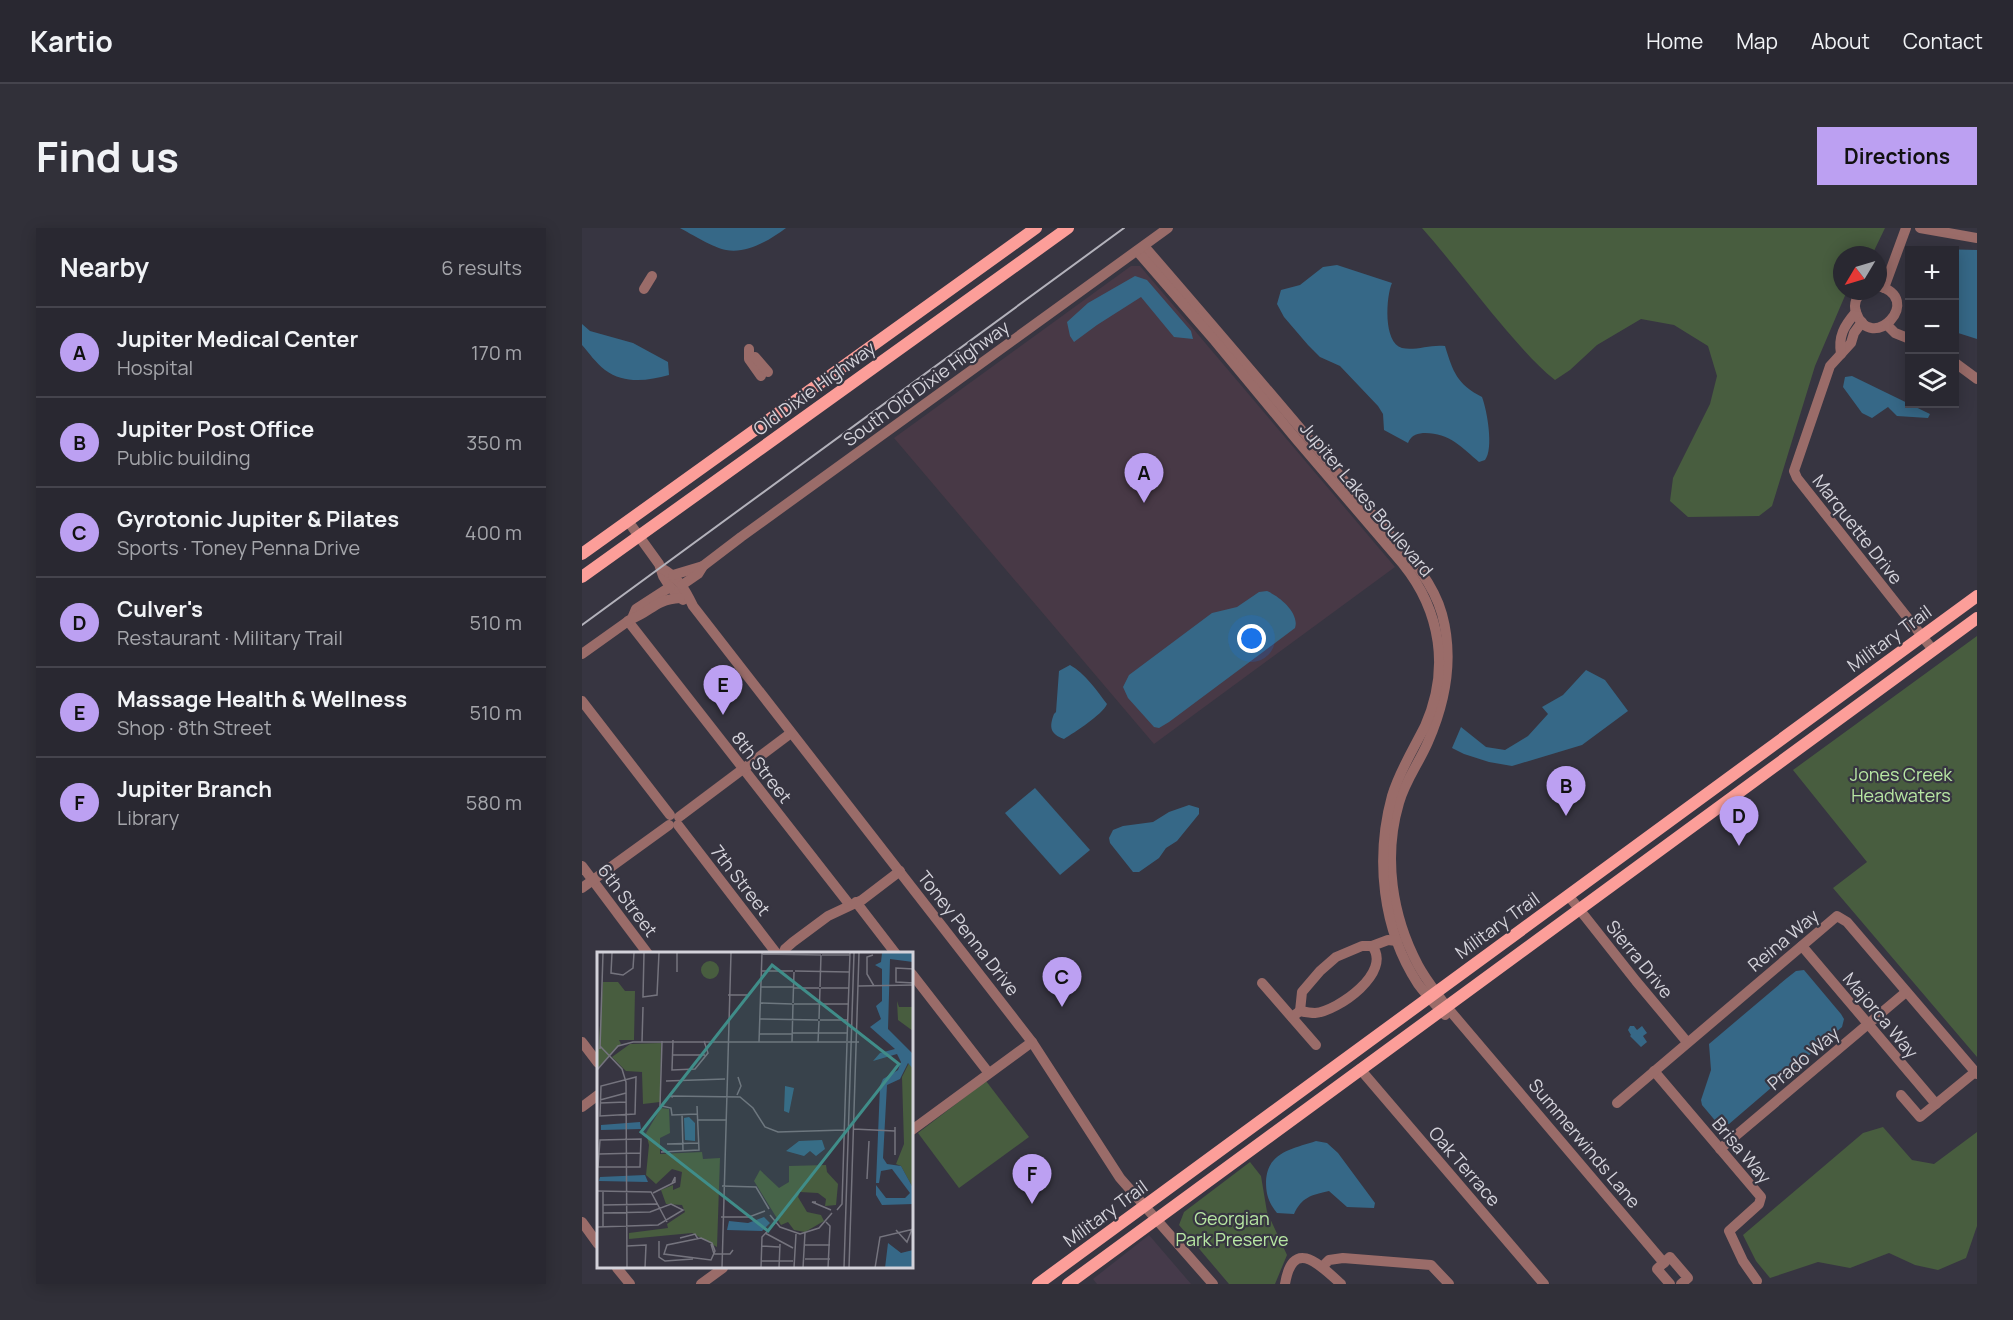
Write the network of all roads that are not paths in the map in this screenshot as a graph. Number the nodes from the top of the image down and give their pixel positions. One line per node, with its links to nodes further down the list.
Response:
1 (1036, 228): 22 (main road, Old Dixie Highway)
2 (1068, 228): 23 (main road, Old Dixie Highway)
3 (1168, 228): 7 (street, South Old Dixie Highway)
4 (1906, 228): 8 (street)
5 (1920, 228): 6 (street)
6 (1977, 238)
7 (1141, 248): 25 (street, South Old Dixie Highway); 50 (street, Jupiter Lakes Boulevard); 60 (street, Jupiter Lakes Boulevard)
8 (1887, 273)
9 (652, 276): 10 (street)
10 (644, 289)
11 (1887, 291): 15 (street)
12 (1857, 300): 13 (street, Marquette Drive)
13 (1856, 312): 14 (street); 18 (street, Marquette Drive)
14 (1862, 322): 15 (street); 18 (street, Marquette Drive)
15 (1887, 325): 16 (street)
16 (1905, 337)
17 (749, 349): 20 (street)
18 (1841, 354): 36 (street, Marquette Drive)
19 (1959, 366): 21 (street)
20 (765, 374)
21 (1977, 379)
22 (628, 520): 23 (street, Toney Penna Drive); 24 (main road, Old Dixie Highway)
23 (639, 536): 26 (street, Toney Penna Drive); 28 (main road, Old Dixie Highway)
24 (582, 554)
25 (703, 566): 27 (street, South Old Dixie Highway); 29 (street, South Old Dixie Highway)
26 (661, 568): 27 (street, Toney Penna Drive); 30 (street, Toney Penna Drive)
27 (673, 574): 29 (street, Toney Penna Drive)
28 (582, 577)
29 (682, 585): 33 (street, Toney Penna Drive)
30 (670, 587): 32 (street, Toney Penna Drive); 35 (street)
31 (1977, 596): 36 (main road, Military Trail)
32 (680, 598): 33 (street, Toney Penna Drive); 35 (street)
33 (693, 606): 40 (street, Toney Penna Drive)
34 (1977, 618): 37 (main road, Military Trail)
35 (629, 620): 38 (street); 41 (street, 8th Street)
36 (1922, 636): 37 (street, Marquette Drive); 47 (main road, Military Trail)
37 (1933, 650): 49 (main road, Military Trail)
38 (582, 654)
39 (582, 701): 42 (street, 7th Street)
40 (791, 733): 41 (street); 44 (street, Toney Penna Drive)
41 (743, 769): 42 (street); 48 (street, 8th Street)
42 (674, 821): 45 (street); 54 (street, 7th Street)
43 (582, 866): 45 (street, 6th Street)
44 (900, 871): 48 (street); 65 (street, Toney Penna Drive)
45 (592, 880): 46 (street); 53 (street, 6th Street)
46 (582, 888)
47 (1568, 895): 49 (street, Sierra Drive); 60 (main road, Military Trail)
48 (853, 903): 55 (street); 56 (street, 8th Street)
49 (1579, 909): 61 (main road, Military Trail); 66 (street, Sierra Drive)
50 (1397, 940): 52 (street); 60 (street, Jupiter Lakes Boulevard)
51 (1802, 946): 59 (street, Reina Way); 63 (street, Majorca Way); 66 (street, Reina Way)
52 (1374, 949): 62 (street); 62 (street)
53 (646, 952)
54 (775, 952)
55 (784, 952)
56 (894, 952)
57 (914, 977): 71 (street)
58 (1262, 983): 62 (street)
59 (1906, 992): 63 (street, Prado Way); 72 (street, Reina Way)
60 (1433, 995): 61 (street, Jupiter Lakes Boulevard); 80 (main road, Military Trail)
61 (1443, 1008): 69 (main road, Military Trail); 84 (street, Summerwinds Lane)
62 (1296, 1014): 67 (street)
63 (1867, 1024): 76 (street, Majorca Way); 79 (street, Prado Way)
64 (582, 1042): 68 (street)
65 (1032, 1042): 71 (street); 80 (street, Toney Penna Drive)
66 (1687, 1042): 70 (street, Reina Way)
67 (1316, 1045)
68 (597, 1062)
69 (1360, 1069): 81 (main road, Military Trail); 97 (street, Oak Terrace)
70 (1654, 1071): 75 (street, Reina Way); 79 (street, Brisa Way)
71 (988, 1072): 78 (street)
72 (1976, 1073): 76 (street)
73 (1901, 1095): 76 (street)
74 (597, 1096): 77 (street)
75 (1617, 1103)
76 (1936, 1104)
77 (582, 1107)
78 (914, 1128)
79 (1720, 1149): 88 (street, Brisa Way)
80 (1144, 1207): 81 (street, Toney Penna Drive); 91 (main road, Military Trail)
81 (1158, 1219): 92 (main road, Military Trail); 93 (street, Toney Penna Drive)
82 (582, 1222): 83 (street)
83 (597, 1243)
84 (1664, 1263): 98 (street); 99 (street)
85 (1322, 1267): 94 (street); 95 (street); 96 (street)
86 (618, 1269): 89 (street)
87 (722, 1269): 90 (street)
88 (1756, 1281)
89 (630, 1284)
90 (701, 1284)
91 (1038, 1284)
92 (1068, 1284)
93 (1213, 1284)
94 (1285, 1284)
95 (1341, 1284)
96 (1449, 1284)
97 (1544, 1284)
98 (1670, 1284)
99 (1681, 1284)

